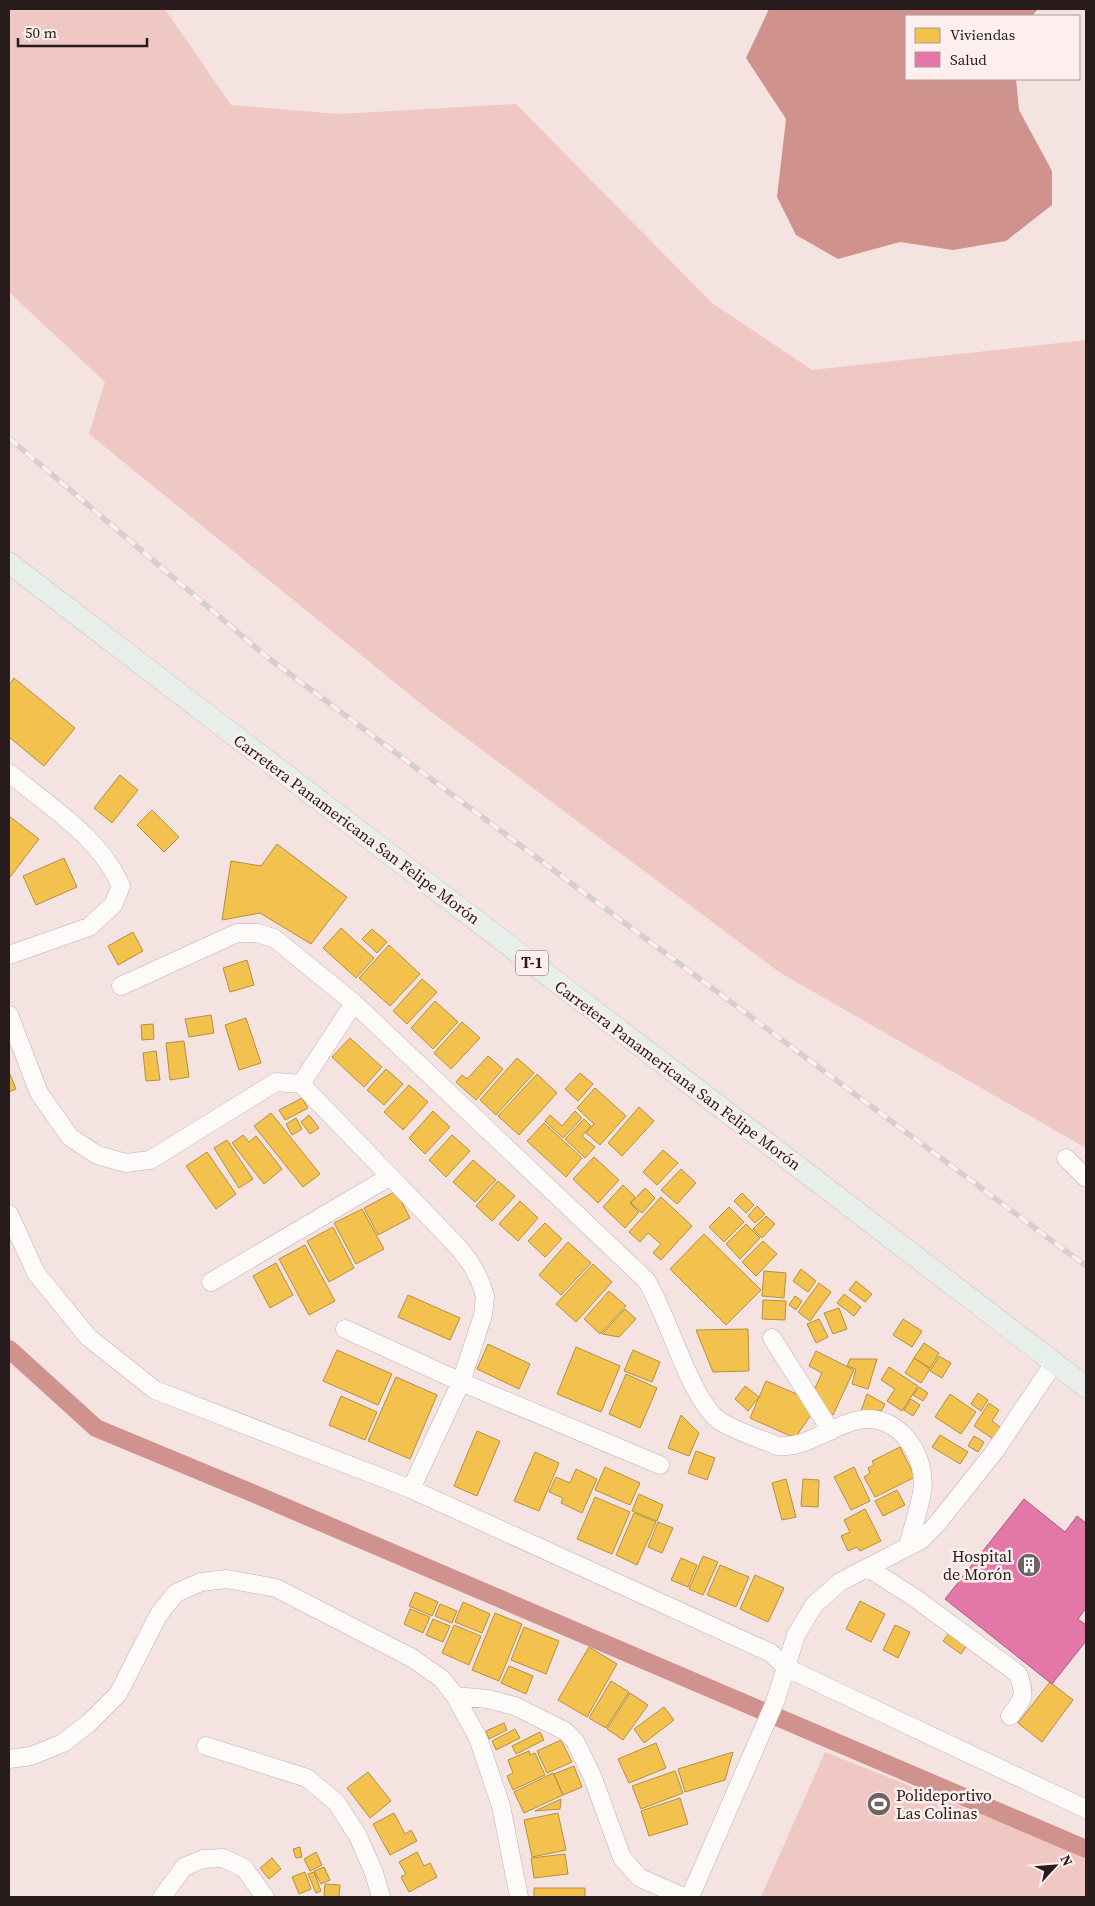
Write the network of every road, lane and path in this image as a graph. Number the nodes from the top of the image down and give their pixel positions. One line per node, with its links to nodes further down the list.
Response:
1 (9, 563): 15 (main road, Carretera Panamericana San Felipe Morón / T-1)
2 (9, 773): 3 (street)
3 (9, 955)
4 (121, 986): 5 (street)
5 (354, 1002): 7 (street); 18 (street)
6 (9, 1015): 7 (street)
7 (302, 1084): 9 (street)
8 (1066, 1158): 10 (street)
9 (389, 1177): 12 (street); 16 (street)
10 (1086, 1178)
11 (9, 1214): 20 (street)
12 (211, 1282)
13 (346, 1328): 16 (street)
14 (772, 1338): 18 (street)
15 (1054, 1363): 17 (main road, Carretera Panamericana San Felipe Morón / T-1); 21 (street)
16 (462, 1382): 19 (street); 20 (street)
17 (1086, 1387)
18 (831, 1431): 21 (street)
19 (660, 1465)
20 (411, 1489): 23 (street)
21 (908, 1548): 22 (street)
22 (868, 1568): 23 (street); 25 (street)
23 (785, 1667): 28 (street); 34 (street)
24 (455, 1696): 27 (street); 32 (street); 33 (street)
25 (1010, 1716)
26 (206, 1746): 31 (street)
27 (9, 1759)
28 (1086, 1809)
29 (162, 1897): 30 (street)
30 (265, 1897)
31 (381, 1897)
32 (519, 1897)
33 (684, 1897)
34 (690, 1897)

